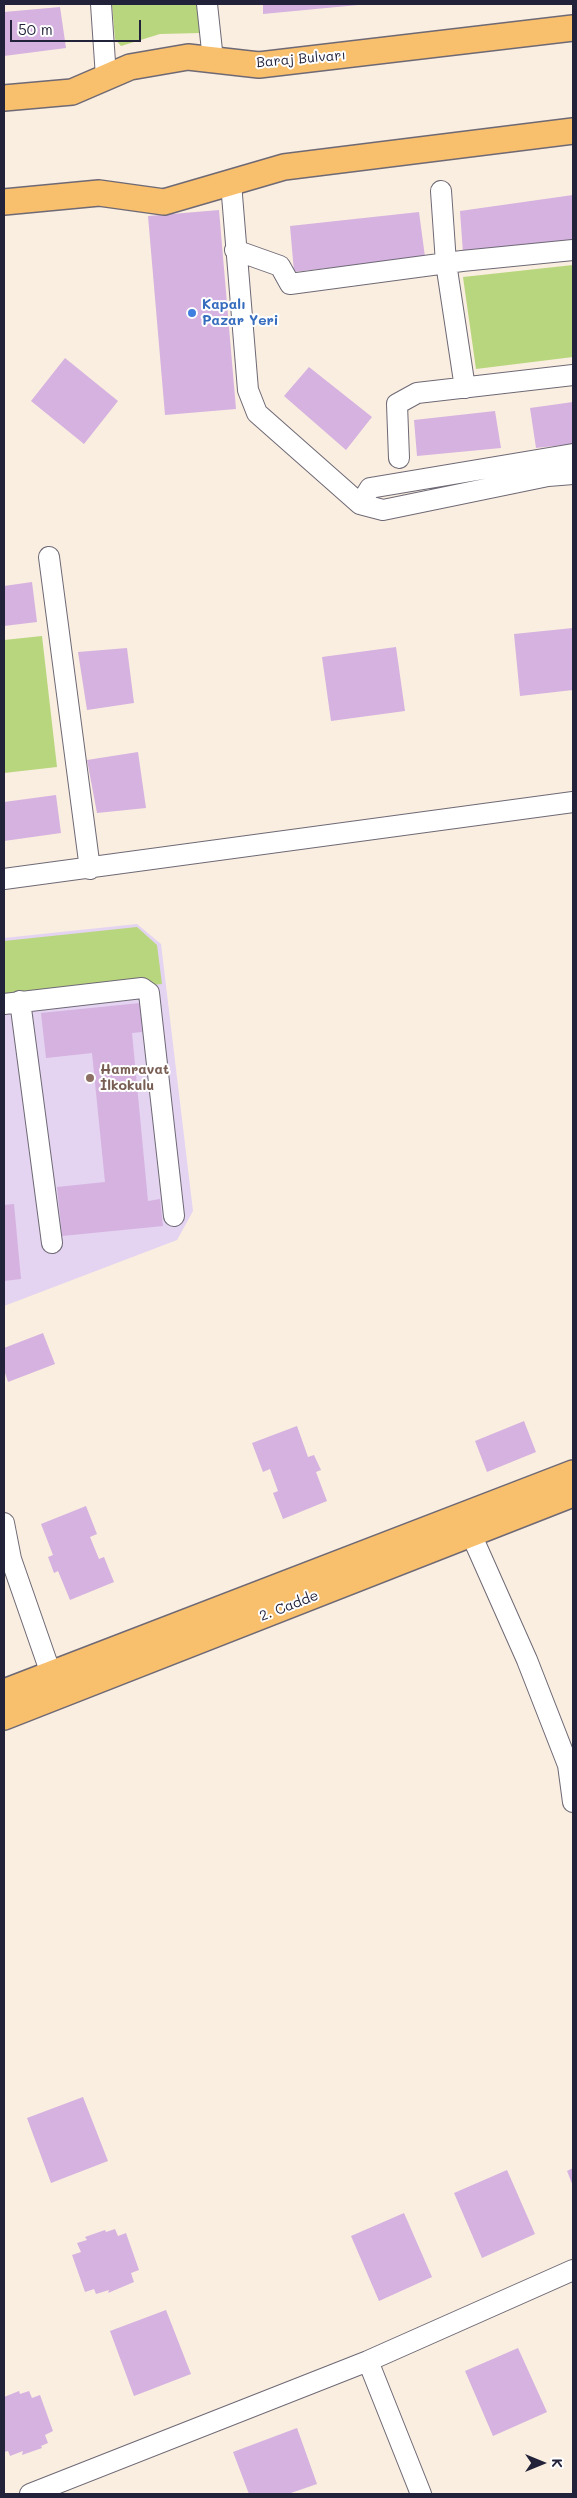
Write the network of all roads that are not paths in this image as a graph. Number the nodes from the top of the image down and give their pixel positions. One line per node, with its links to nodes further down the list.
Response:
1 (101, 4): 5 (street)
2 (207, 4): 4 (street)
3 (573, 28): 4 (main road, Baraj Bulvarı)
4 (213, 60): 5 (main road, Baraj Bulvarı)
5 (106, 77): 6 (main road, Baraj Bulvarı)
6 (4, 98)
7 (573, 131): 8 (main road)
8 (231, 183): 10 (main road); 11 (street)
9 (441, 191): 13 (street)
10 (4, 202)
11 (235, 250): 13 (street); 19 (street)
12 (573, 250): 13 (street)
13 (446, 264): 15 (street)
14 (573, 375): 15 (street)
15 (465, 388): 17 (street)
16 (573, 454): 19 (street)
17 (399, 458)
18 (573, 474): 19 (street)
19 (360, 504)
20 (50, 557): 22 (street)
21 (573, 802): 22 (street)
22 (90, 868): 23 (street)
23 (4, 879)
24 (12, 1002): 25 (street); 26 (street)
25 (174, 1216)
26 (52, 1243)
27 (573, 1473): 31 (main road, 2. Cadde)
28 (573, 1494): 30 (main road, 2. Cadde)
29 (4, 1522): 31 (street)
30 (471, 1534): 33 (main road, 2. Cadde); 34 (street)
31 (51, 1674): 32 (main road, 2. Cadde)
32 (4, 1692)
33 (4, 1717)
34 (573, 1802)
35 (573, 2270): 36 (street)
36 (368, 2361): 37 (street); 38 (street)
37 (30, 2494)
38 (421, 2494)

